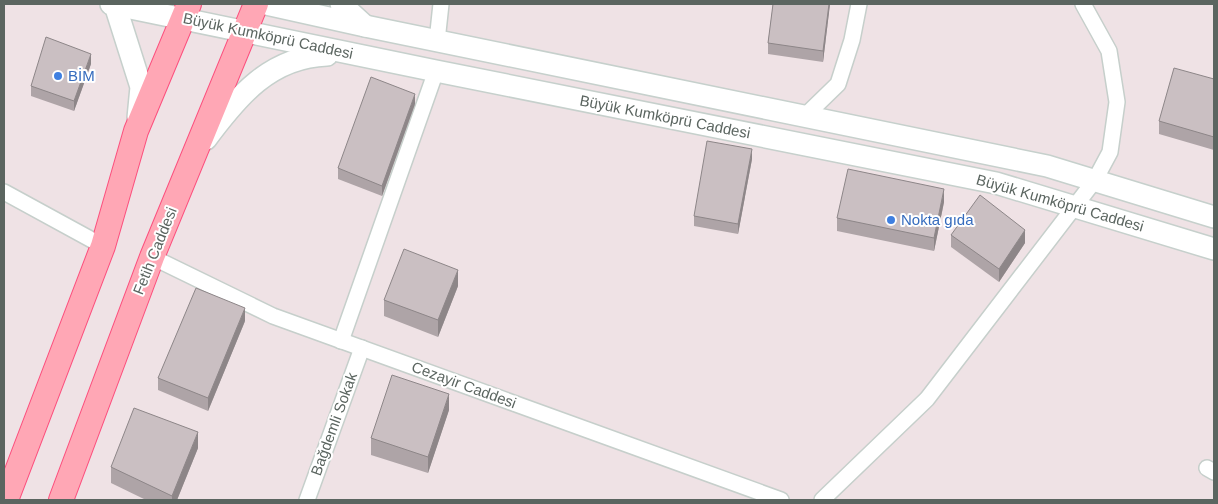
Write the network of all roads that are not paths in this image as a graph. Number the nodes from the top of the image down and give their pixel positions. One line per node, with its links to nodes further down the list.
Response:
1 (113, 4): 8 (main road, Büyük Kumköprü Caddesi); 15 (main road)
2 (256, 4): 10 (main road, Fetih Caddesi)
3 (266, 4): 9 (main road, Büyük Kumköprü Caddesi)
4 (341, 4): 9 (main road)
5 (441, 4): 11 (street)
6 (859, 4): 14 (street)
7 (1083, 4): 17 (street)
8 (186, 11): 10 (main road, Büyük Kumköprü Caddesi); 15 (main road)
9 (365, 26): 11 (main road, Büyük Kumköprü Caddesi)
10 (244, 31): 12 (main road, Büyük Kumköprü Caddesi); 16 (main road, Fetih Caddesi)
11 (437, 41): 14 (main road, Büyük Kumköprü Caddesi)
12 (355, 54): 13 (main road, Büyük Kumköprü Caddesi); 16 (main road)
13 (436, 72): 19 (main road, Büyük Kumköprü Caddesi); 24 (street)
14 (804, 117): 17 (main road, Büyük Kumköprü Caddesi)
15 (136, 131): 21 (main road)
16 (195, 153): 23 (main road, Fetih Caddesi)
17 (1095, 180): 19 (street); 20 (main road, Büyük Kumköprü Caddesi)
18 (4, 192): 21 (street)
19 (1075, 206): 22 (main road, Büyük Kumköprü Caddesi); 30 (street)
20 (1214, 217)
21 (103, 246): 26 (main road)
22 (1214, 249)
23 (152, 257): 24 (street, Cezayir Caddesi); 27 (main road, Fetih Caddesi)
24 (341, 341): 25 (street, Cezayir Caddesi)
25 (362, 348): 28 (street, Bağdemli Sokak); 29 (street, Cezayir Caddesi)
26 (6, 500)
27 (61, 500)
28 (307, 500)
29 (781, 500)
30 (822, 500)

